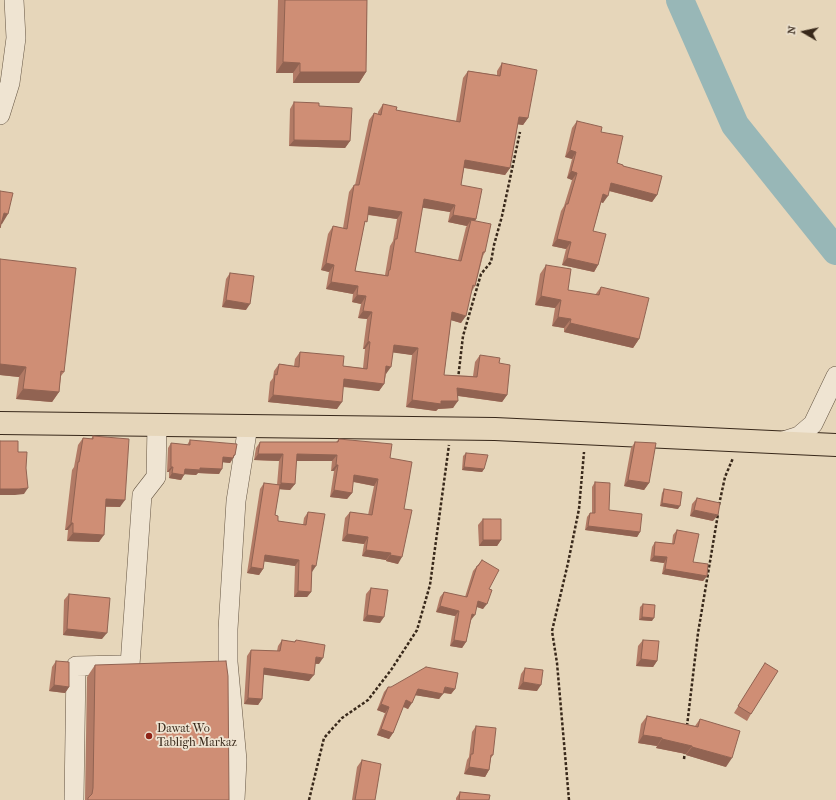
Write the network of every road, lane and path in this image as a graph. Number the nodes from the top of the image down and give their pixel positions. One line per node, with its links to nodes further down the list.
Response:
1 (14, 0): 2 (street)
2 (0, 115)
3 (520, 132): 5 (path)
4 (836, 376): 12 (street)
5 (457, 382)
6 (0, 423): 7 (main road)
7 (157, 425): 8 (main road); 17 (street)
8 (248, 426): 9 (main road); 18 (street)
9 (452, 428): 10 (main road); 19 (path)
10 (585, 433): 11 (main road); 20 (path)
11 (740, 441): 12 (main road); 14 (path)
12 (777, 442): 13 (main road)
13 (836, 445)
14 (687, 727)
15 (685, 751): 16 (path)
16 (684, 759)
17 (74, 800)
18 (235, 800)
19 (309, 800)
20 (569, 800)

